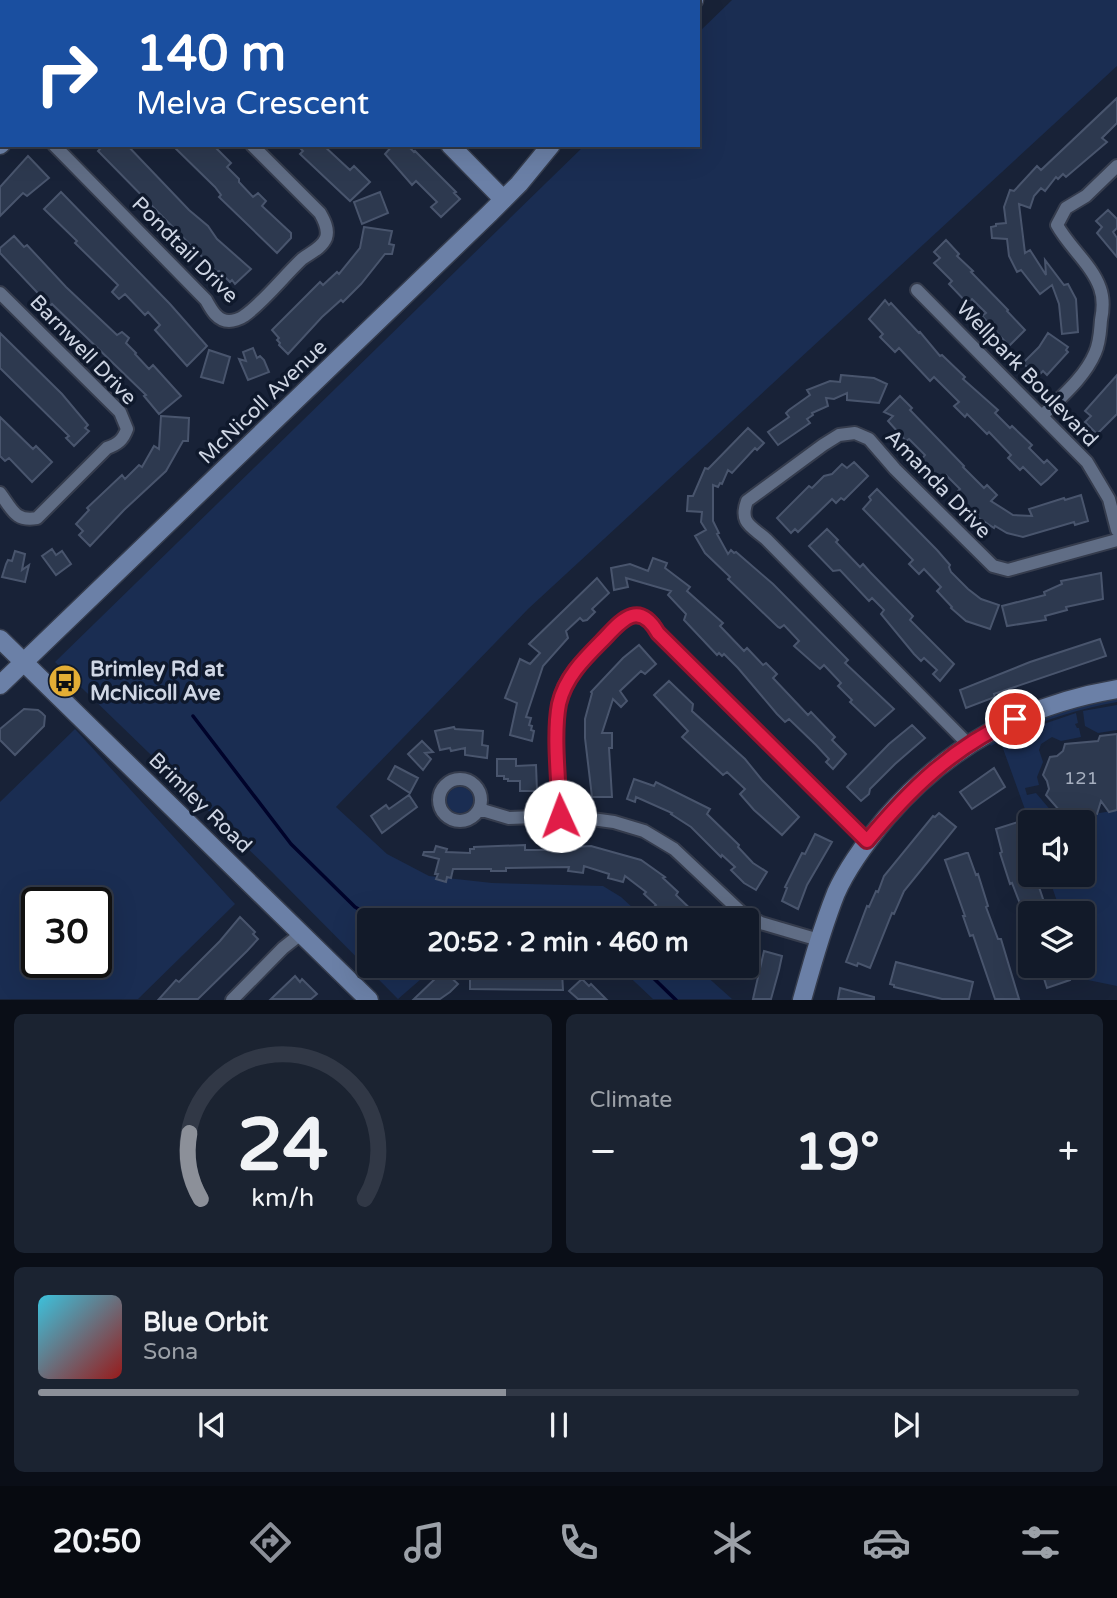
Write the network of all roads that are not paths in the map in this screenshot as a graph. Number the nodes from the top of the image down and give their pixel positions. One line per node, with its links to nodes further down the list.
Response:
1 (56, 147): 2 (street, Pondtail Drive)
2 (253, 147)
3 (452, 147): 6 (main road)
4 (549, 147): 6 (main road, McNicoll Avenue)
5 (1117, 166): 9 (street)
6 (503, 199): 14 (main road, McNicoll Avenue)
7 (918, 290): 9 (street, Wellpark Boulevard)
8 (0, 293): 10 (street, Barnwell Drive)
9 (1043, 415): 11 (street, Wellpark Boulevard)
10 (0, 493)
11 (1117, 530)
12 (1117, 540): 17 (street, Amanda Drive)
13 (0, 639): 14 (main road, Brimley Road)
14 (23, 663): 15 (main road, McNicoll Avenue); 21 (main road, Brimley Road)
15 (0, 685)
16 (1117, 689): 17 (main road)
17 (968, 744): 20 (main road)
18 (479, 809): 19 (street)
19 (560, 816): 20 (street); 22 (street)
20 (867, 841): 22 (main road)
21 (302, 933): 23 (street); 24 (main road, Brimley Road)
22 (819, 940): 25 (main road)
23 (232, 999)
24 (369, 999)
25 (802, 999)

